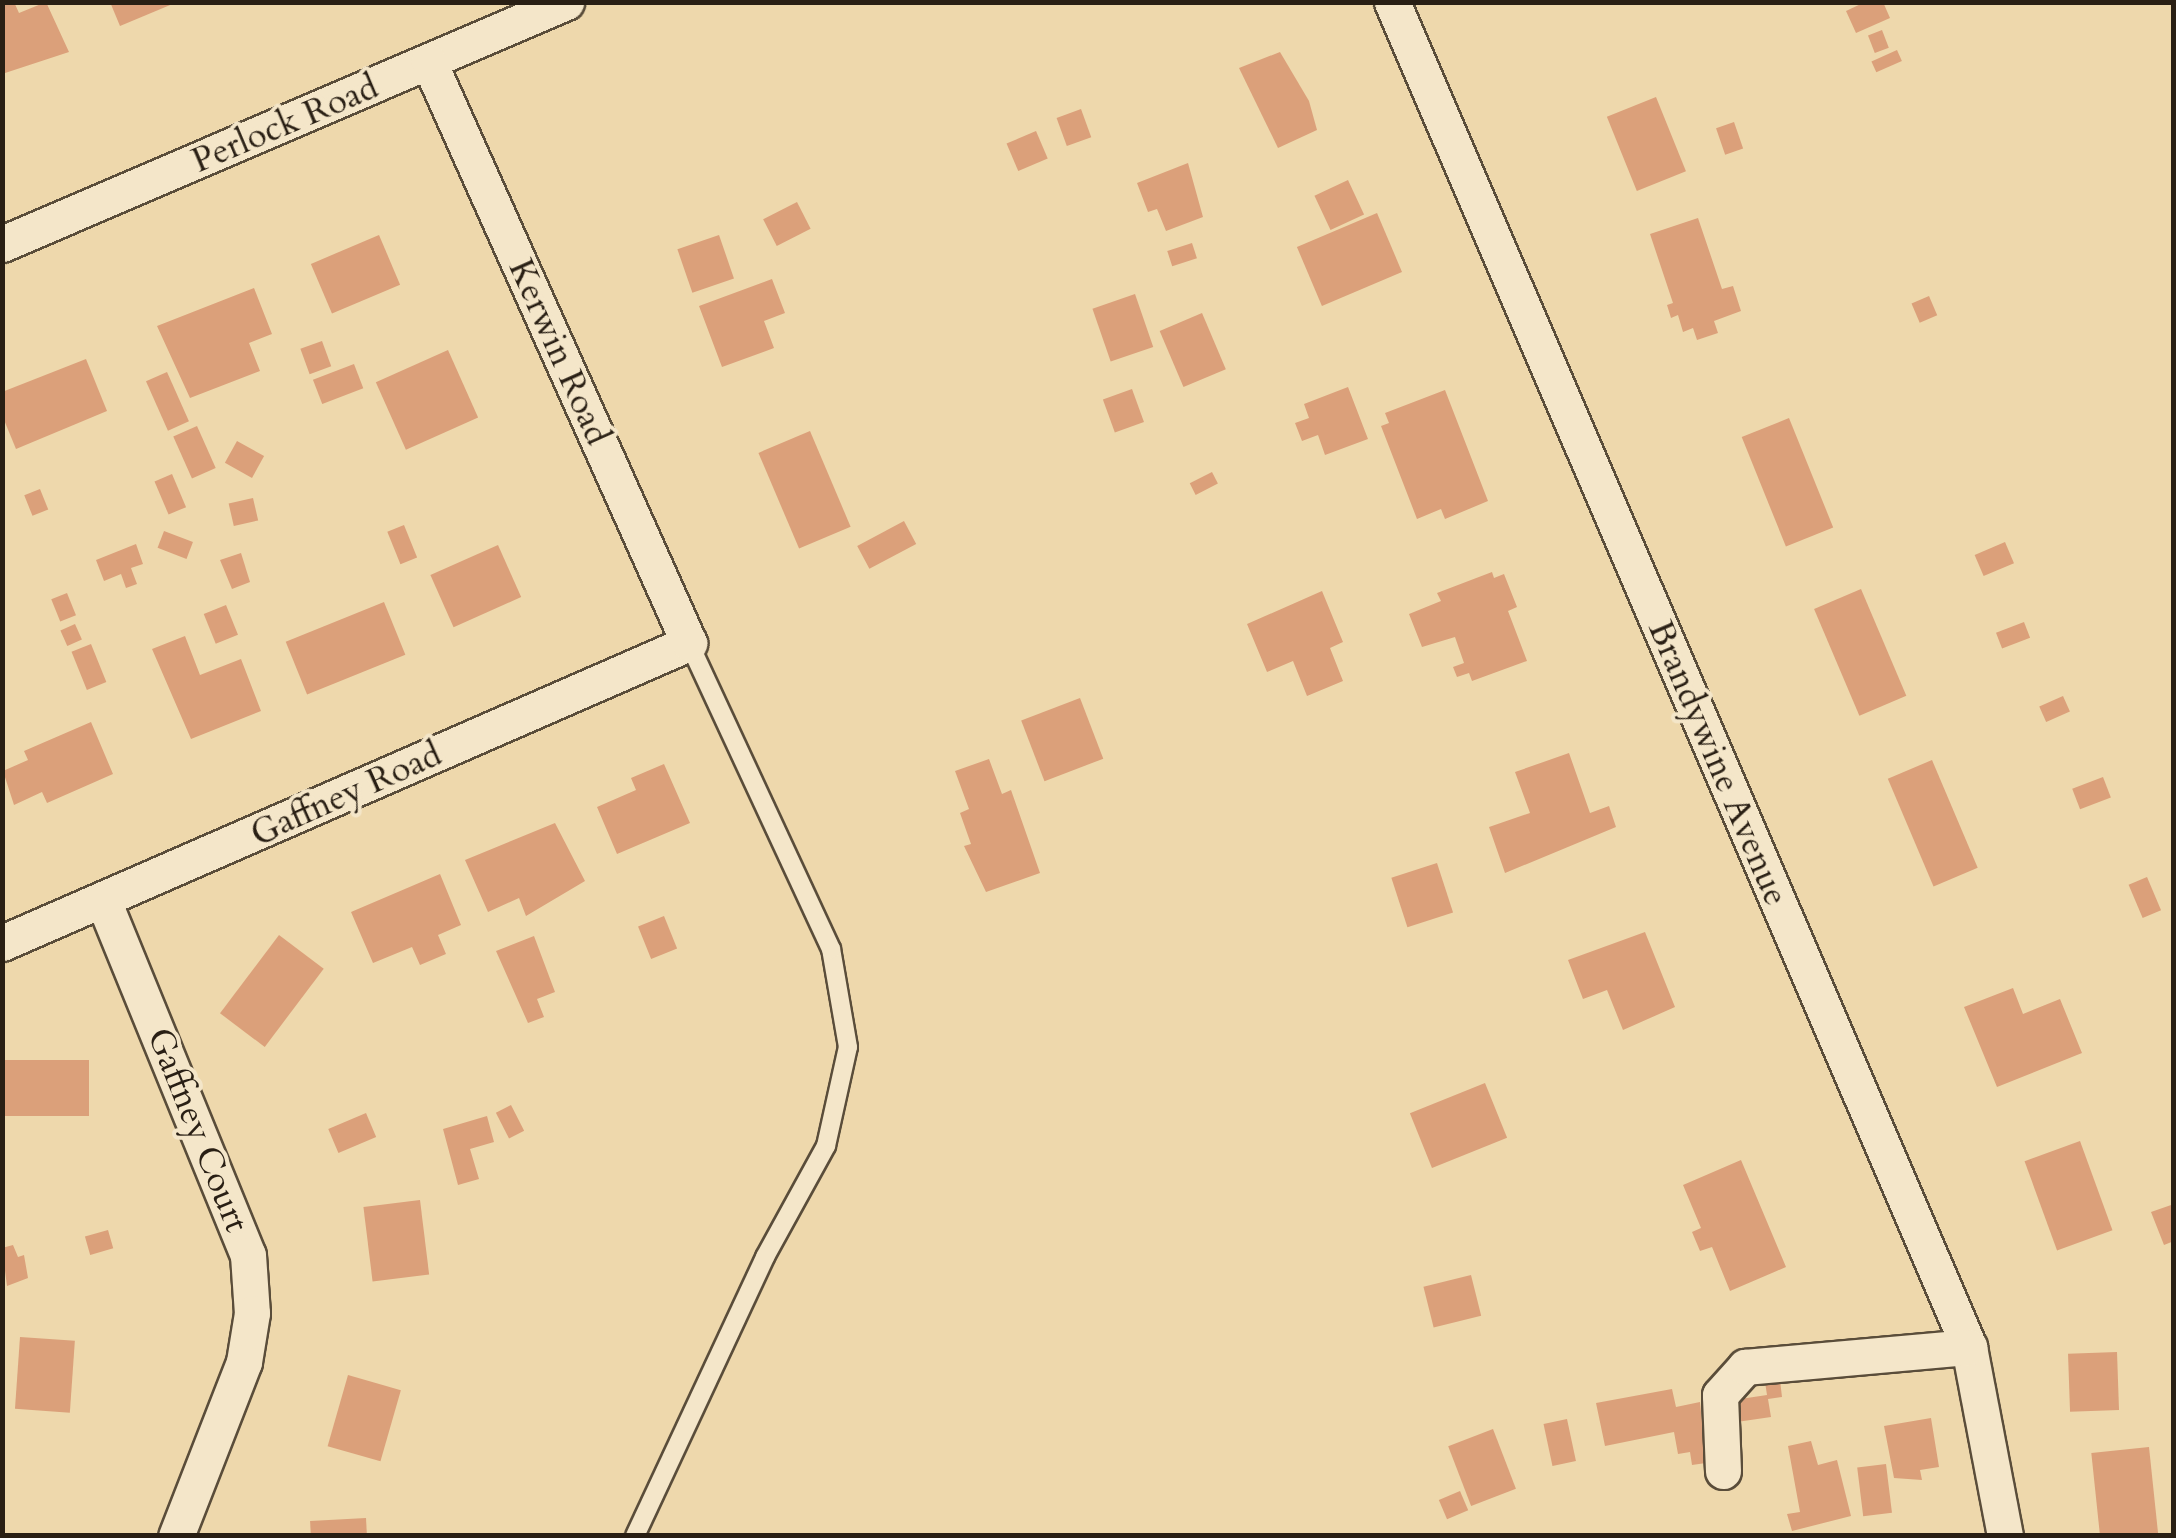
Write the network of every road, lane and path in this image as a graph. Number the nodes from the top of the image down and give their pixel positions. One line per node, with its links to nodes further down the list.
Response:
1 (566, 2): 3 (street, Perlock Road)
2 (1392, 2): 8 (street, Brandywine Avenue)
3 (429, 62): 4 (street, Perlock Road); 5 (street, Kerwin Road)
4 (2, 244)
5 (689, 643): 6 (street, Gaffney Road); 11 (lane)
6 (104, 900): 7 (street, Gaffney Road); 10 (street, Gaffney Court)
7 (2, 944)
8 (1969, 1347): 9 (street); 12 (street, Brandywine Avenue)
9 (1724, 1471)
10 (176, 1536)
11 (635, 1536)
12 (2005, 1536)

